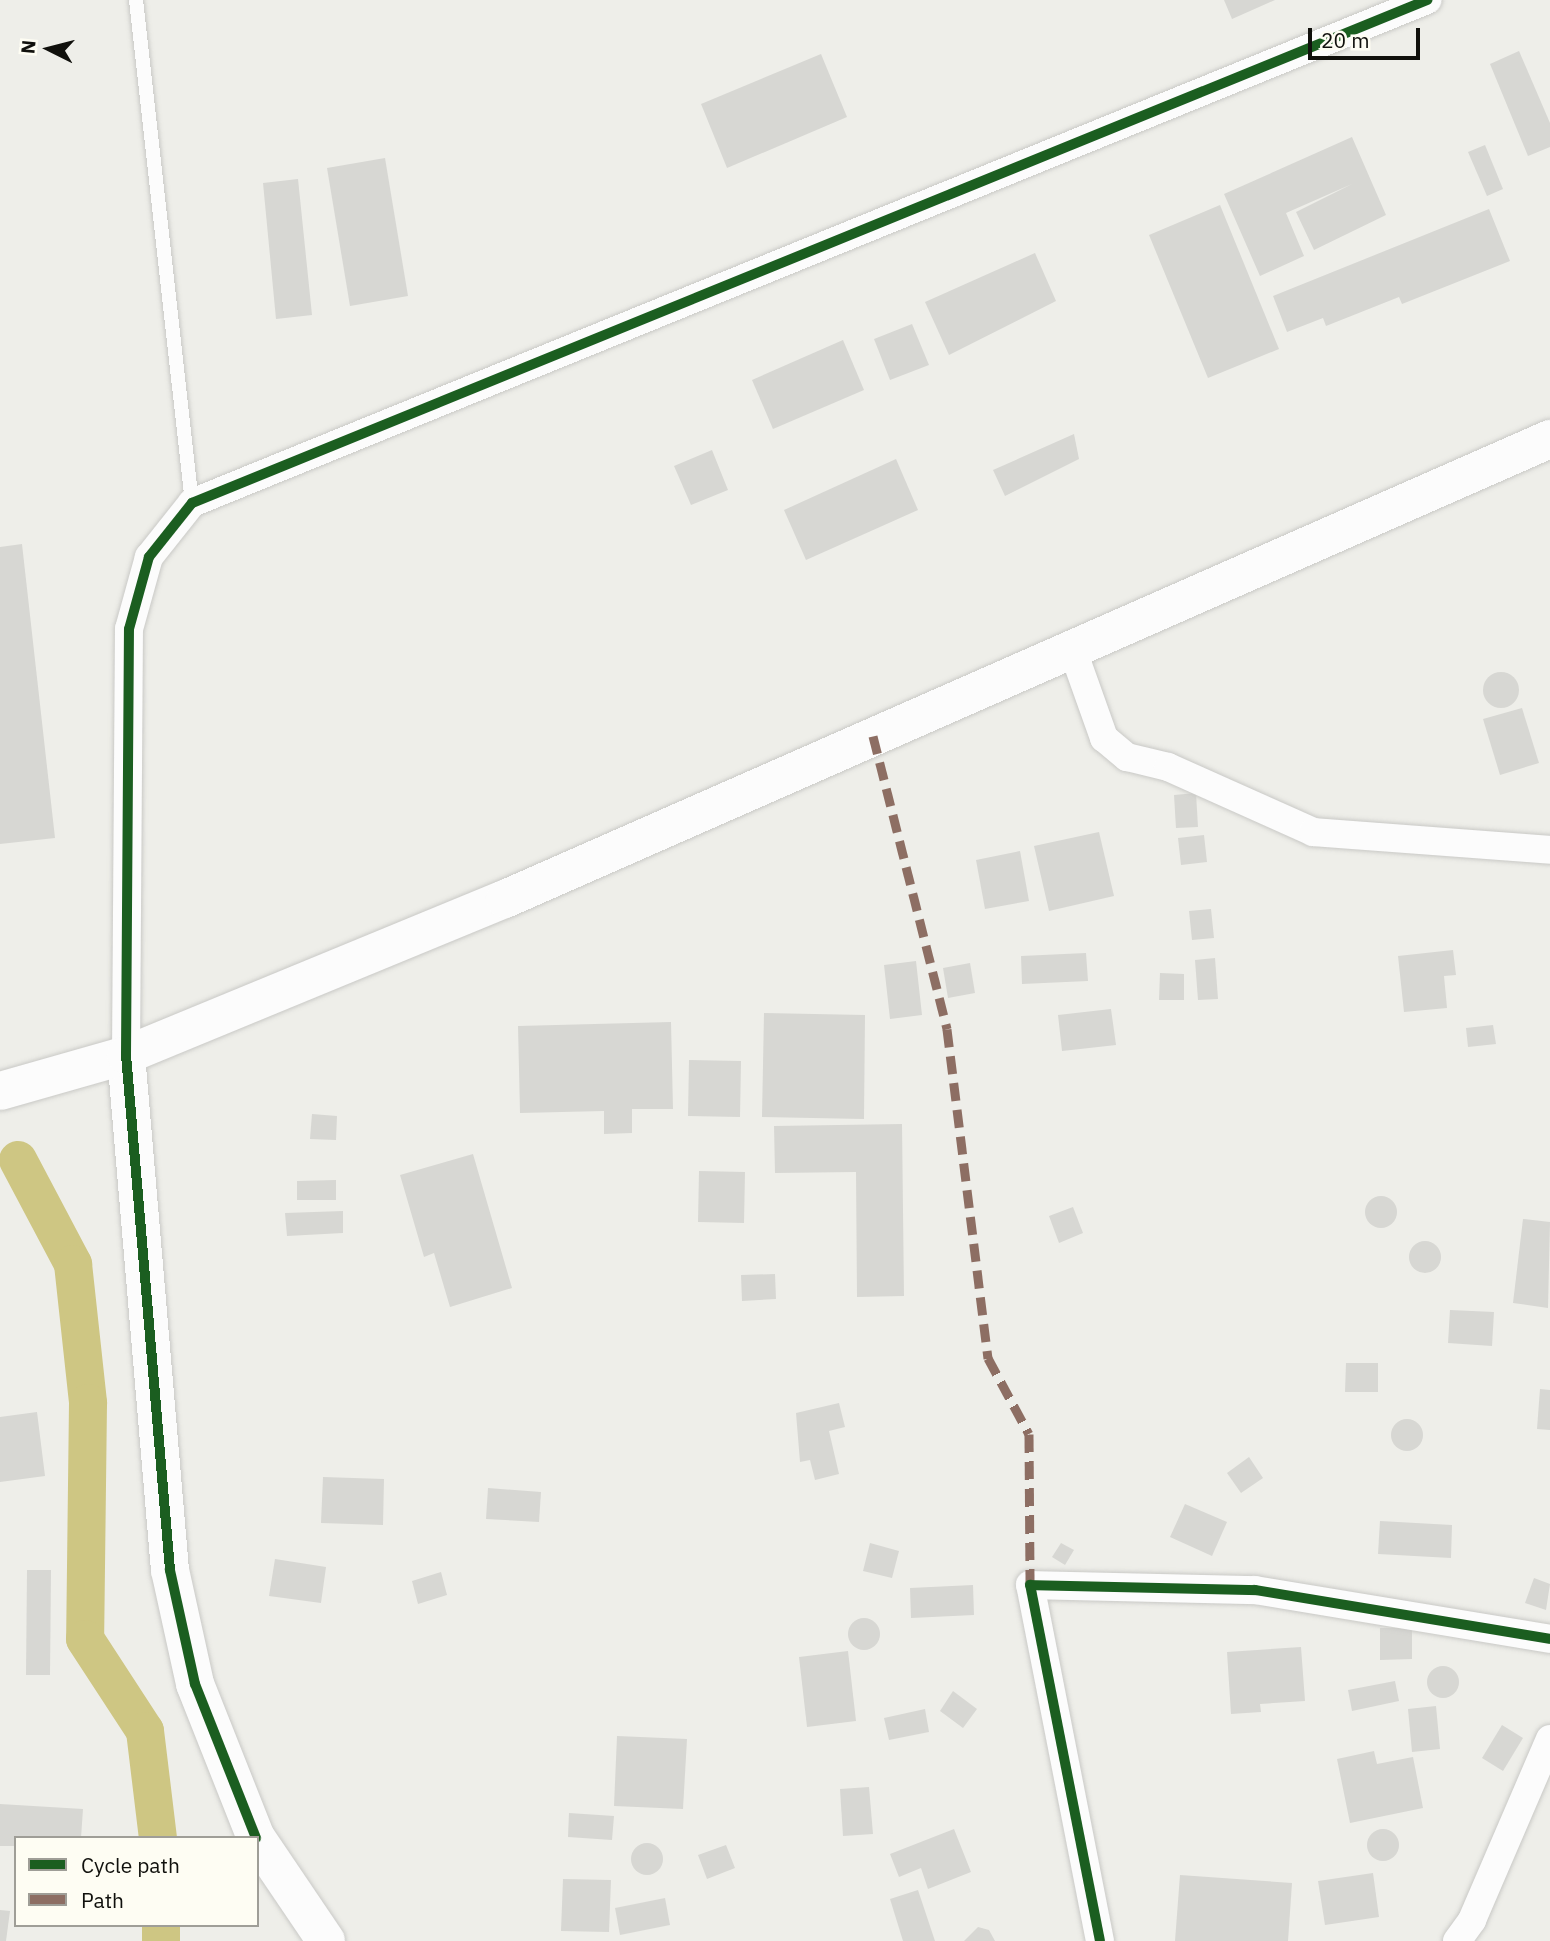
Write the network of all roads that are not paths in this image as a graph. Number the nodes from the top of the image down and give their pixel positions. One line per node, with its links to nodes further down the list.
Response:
1 (136, 0): 4 (lane)
2 (1427, 0): 4 (street)
3 (1550, 439): 5 (main road)
4 (192, 503): 7 (street)
5 (1072, 648): 6 (street); 7 (main road)
6 (1550, 850)
7 (126, 1055): 8 (main road); 11 (main road)
8 (0, 1091)
9 (1550, 1639): 14 (street)
10 (1550, 1739): 15 (street)
11 (256, 1836)
12 (259, 1842): 13 (main road)
13 (326, 1941)
14 (1100, 1941)
15 (1457, 1941)

